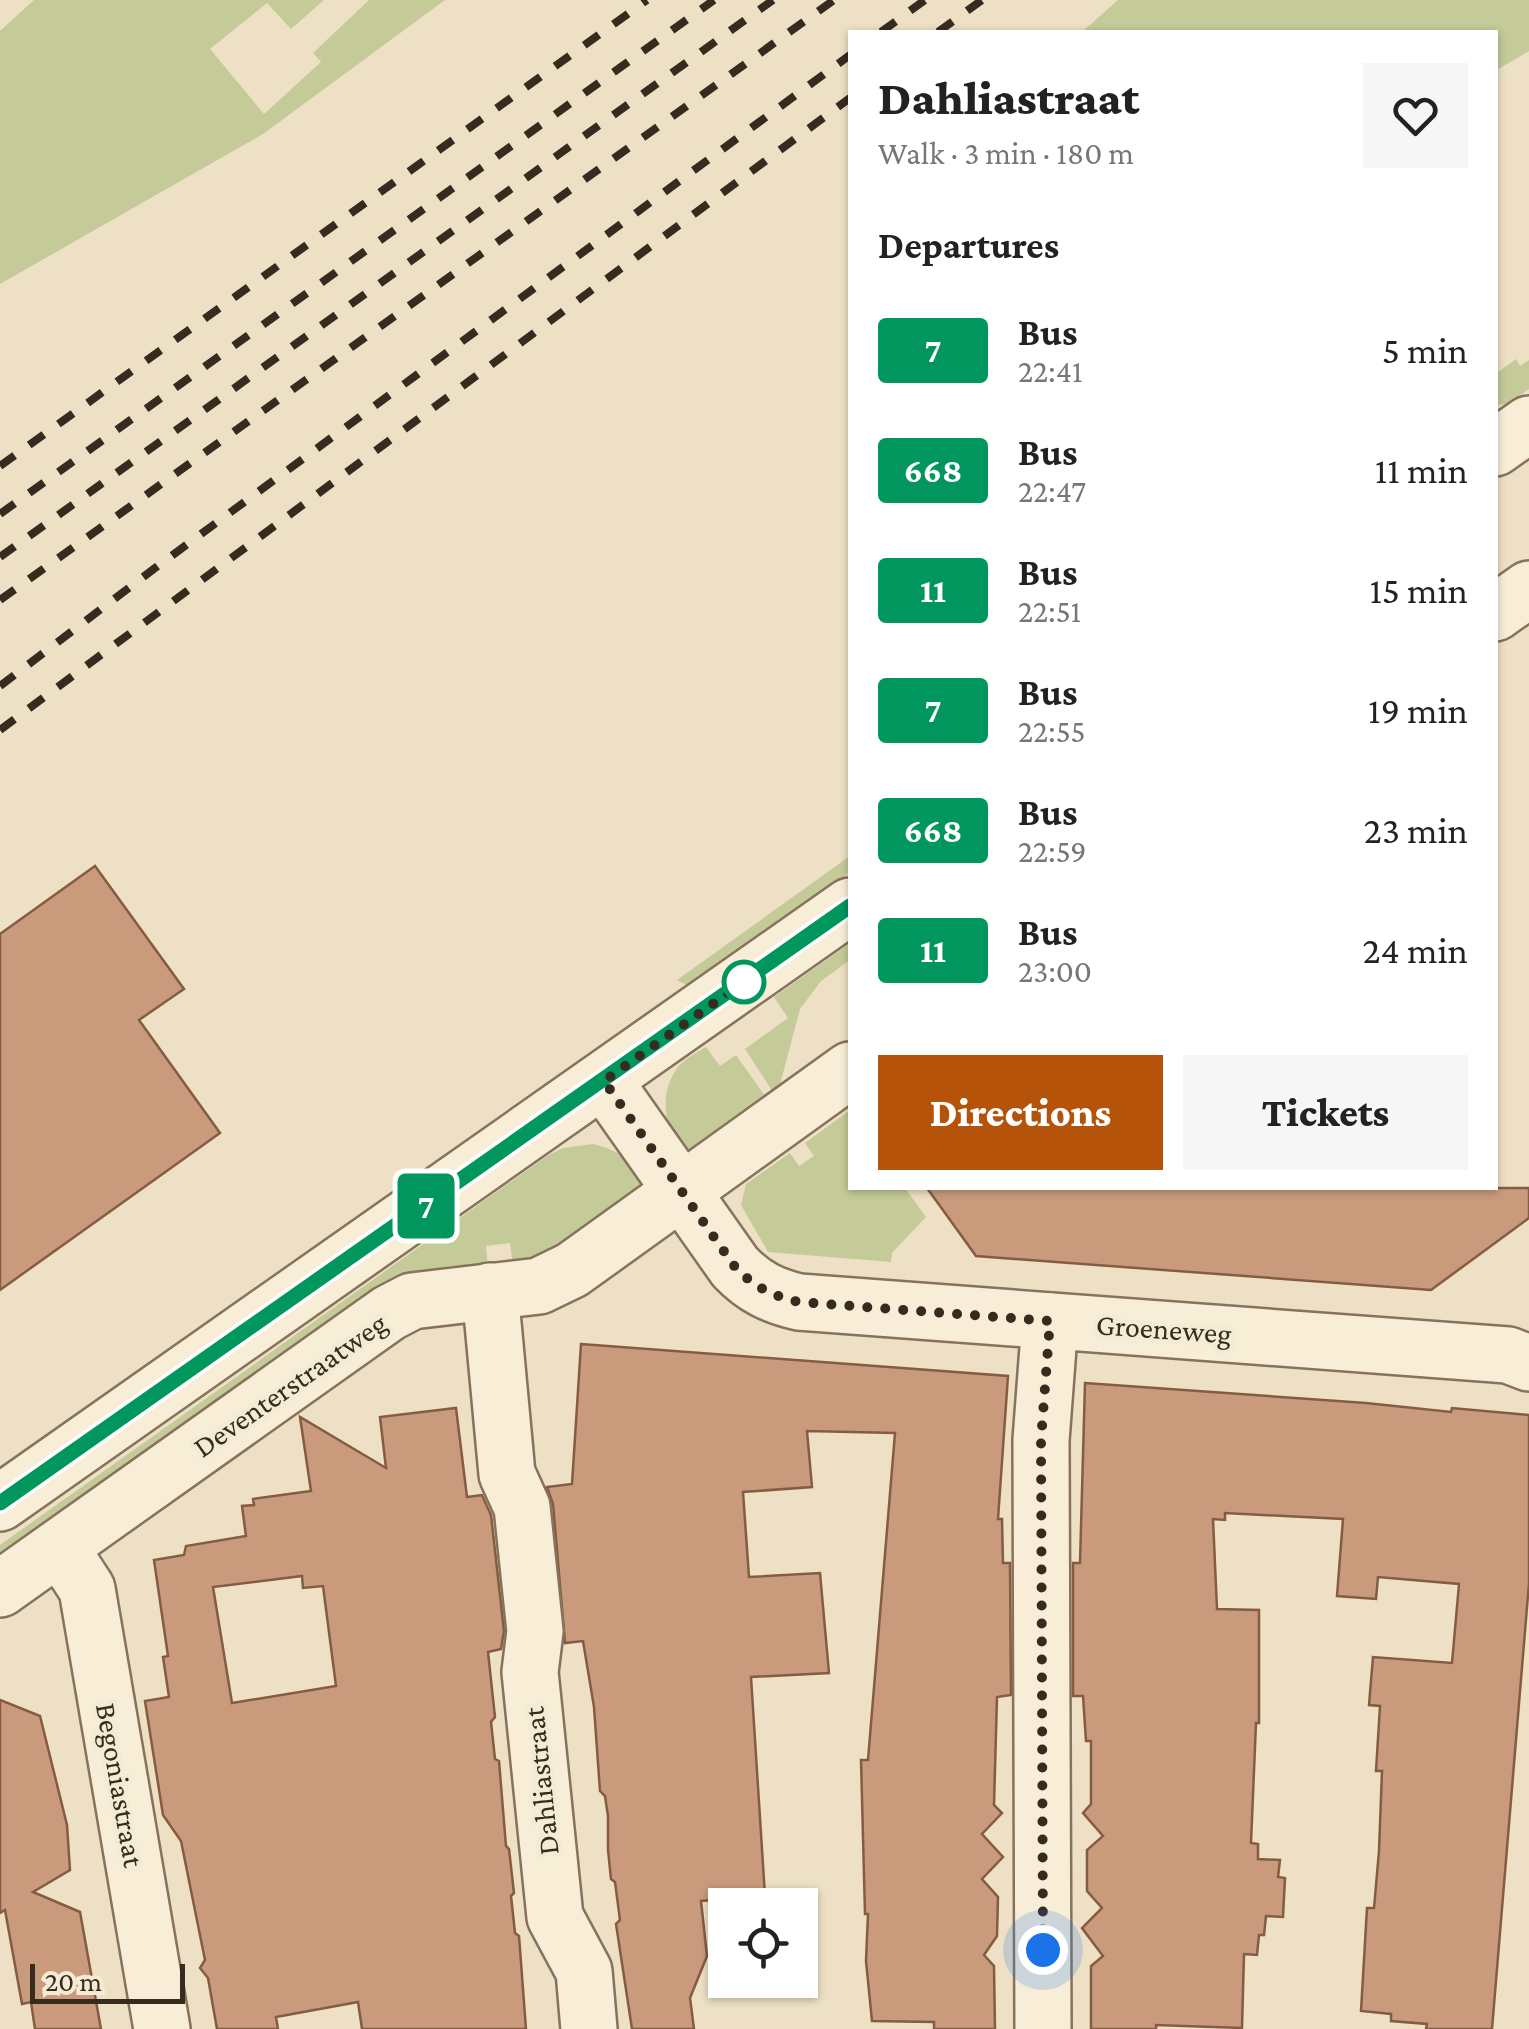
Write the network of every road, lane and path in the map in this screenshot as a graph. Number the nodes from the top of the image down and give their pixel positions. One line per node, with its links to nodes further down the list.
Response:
1 (1529, 424): 2 (street)
2 (1498, 446)
3 (1529, 589): 4 (street)
4 (1498, 612)
5 (848, 907): 7 (street)
6 (848, 1071): 8 (street, Deventerstraatweg)
7 (604, 1081): 8 (street, Groeneweg); 12 (street)
8 (683, 1193): 9 (street, Deventerstraatweg); 10 (street, Groeneweg)
9 (490, 1291): 13 (street, Deventerstraatweg); 16 (street, Dahliastraat)
10 (1050, 1321): 11 (street, Groeneweg); 17 (street)
11 (1529, 1363)
12 (0, 1504)
13 (61, 1548): 14 (street, Deventerstraatweg); 15 (street, Begoniastraat)
14 (0, 1589)
15 (162, 2029)
16 (590, 2029)
17 (1043, 2029)

